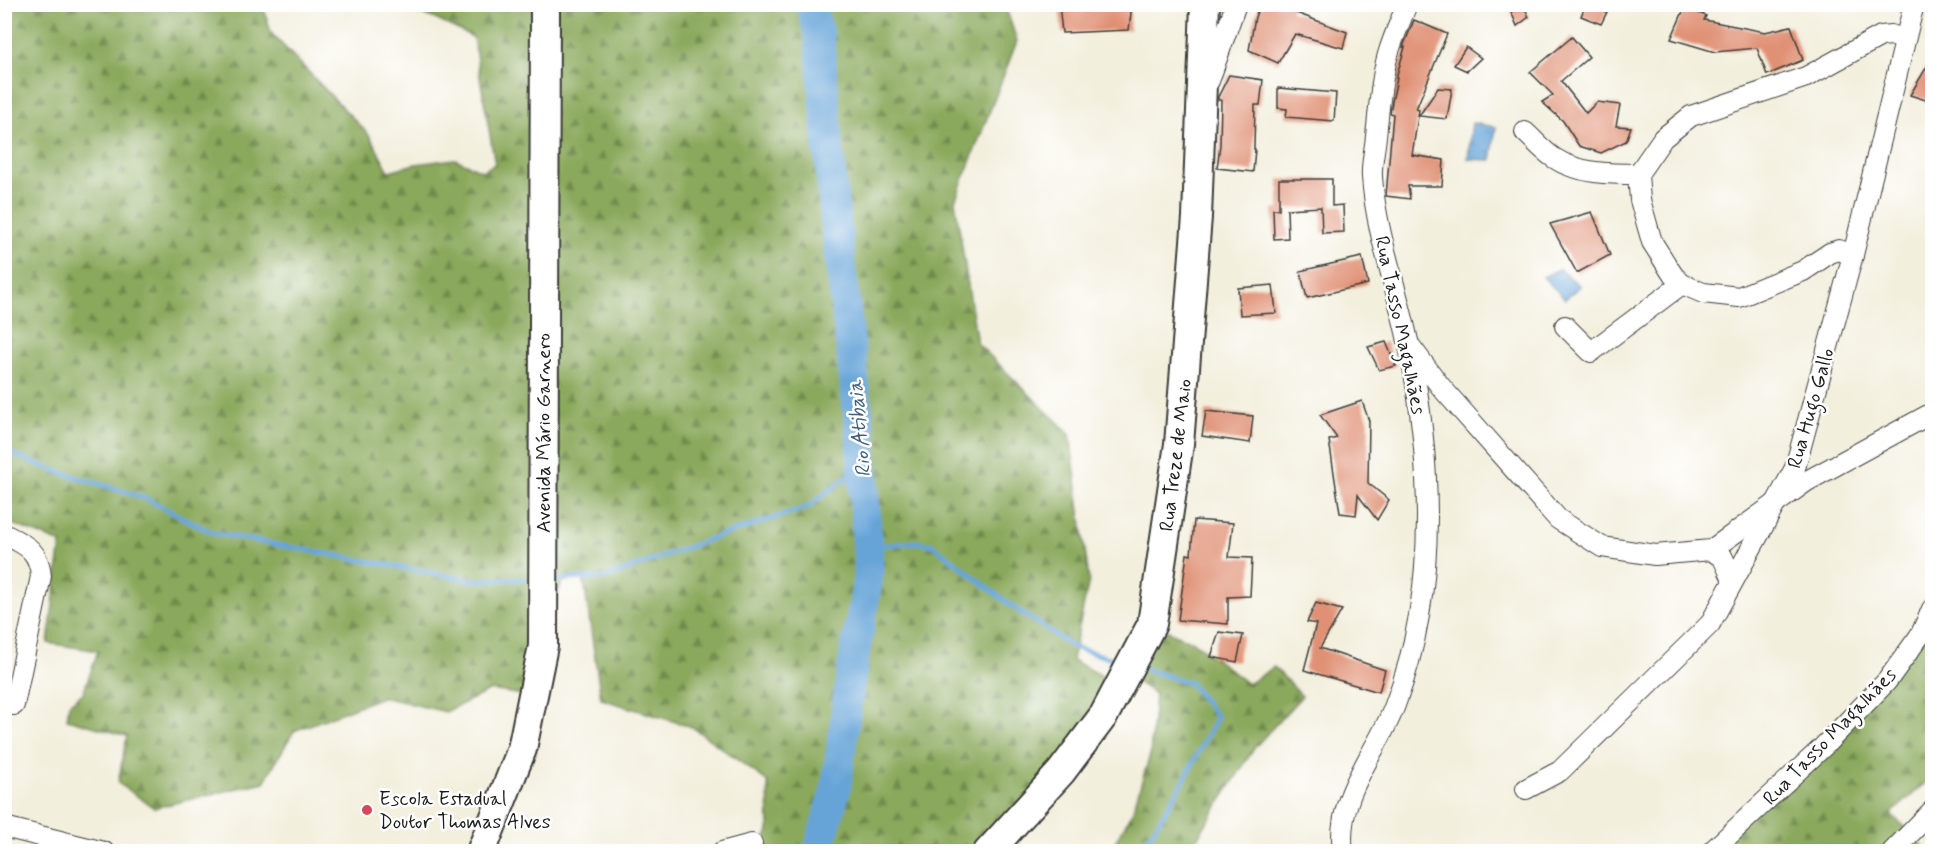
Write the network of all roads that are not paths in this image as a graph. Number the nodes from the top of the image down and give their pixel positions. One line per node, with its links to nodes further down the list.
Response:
1 (545, 4): 27 (street, Avenida Mário Garnero)
2 (1205, 4): 7 (street, Rua Treze de Maio)
3 (1236, 4): 7 (street)
4 (1407, 4): 13 (street, Rua Tasso Magalhães)
5 (1914, 4): 6 (street, Rua Hugo Gallo)
6 (1905, 40): 9 (street); 10 (street, Rua Hugo Gallo)
7 (1201, 104): 29 (street, Rua Treze de Maio)
8 (1525, 132): 9 (street)
9 (1638, 174): 11 (street)
10 (1852, 255): 11 (street); 15 (street, Rua Hugo Gallo)
11 (1682, 284): 12 (street)
12 (1565, 326)
13 (1409, 345): 18 (street); 30 (street, Rua Tasso Magalhães)
14 (1932, 413): 15 (street)
15 (1801, 474): 16 (street, Rua Hugo Gallo)
16 (1774, 506): 18 (street); 19 (street, Rua Hugo Gallo)
17 (4, 534): 21 (street)
18 (1711, 550): 19 (street)
19 (1734, 579): 22 (street, Rua Hugo Gallo)
20 (1932, 609): 31 (street, Rua Tasso Magalhães)
21 (14, 705)
22 (1526, 789)
23 (1932, 811): 32 (street)
24 (4, 827): 26 (street)
25 (752, 844): 28 (street)
26 (104, 852)
27 (481, 852)
28 (722, 852)
29 (988, 852)
30 (1343, 852)
31 (1711, 852)
32 (1892, 852)

